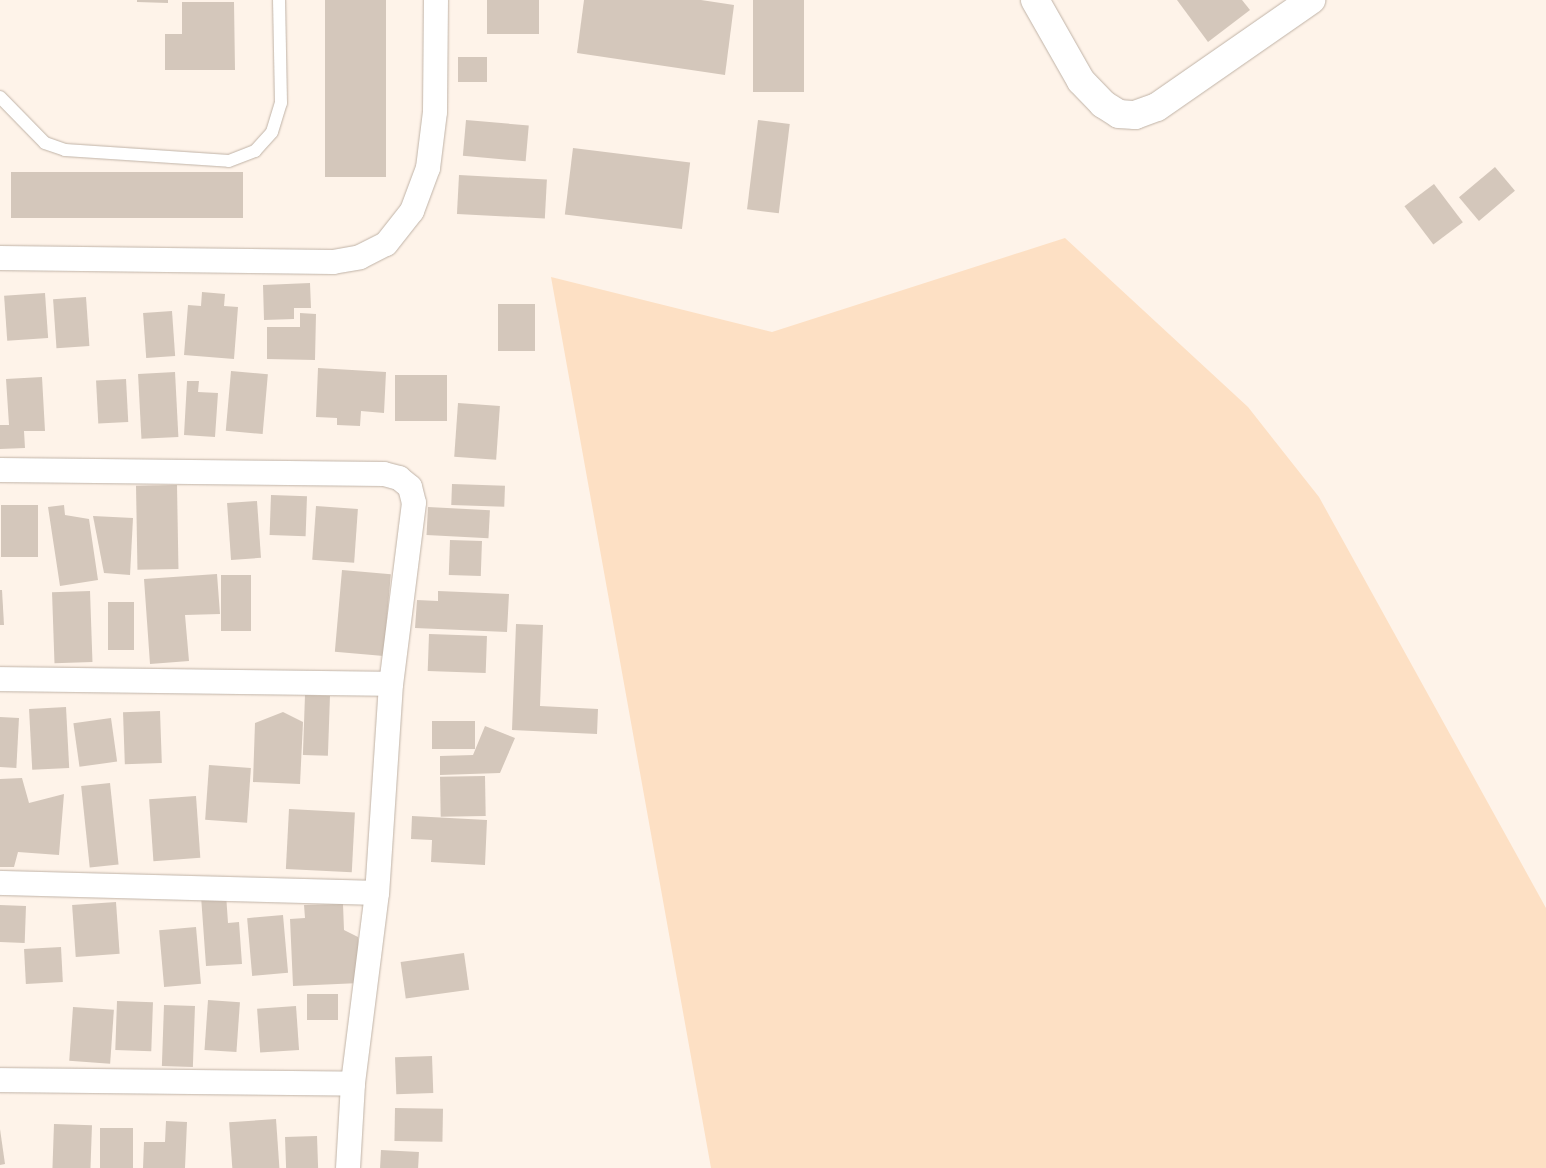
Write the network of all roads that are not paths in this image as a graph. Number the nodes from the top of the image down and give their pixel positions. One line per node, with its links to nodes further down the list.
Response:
1 (279, 0): 5 (lane)
2 (436, 0): 6 (street)
3 (1035, 0): 4 (street)
4 (1311, 0)
5 (0, 97)
6 (0, 258)
7 (0, 470): 9 (street)
8 (0, 679): 9 (street)
9 (391, 684): 11 (street)
10 (0, 883): 11 (street)
11 (376, 893): 13 (street)
12 (0, 1080): 13 (street)
13 (353, 1084): 14 (street)
14 (348, 1168)

